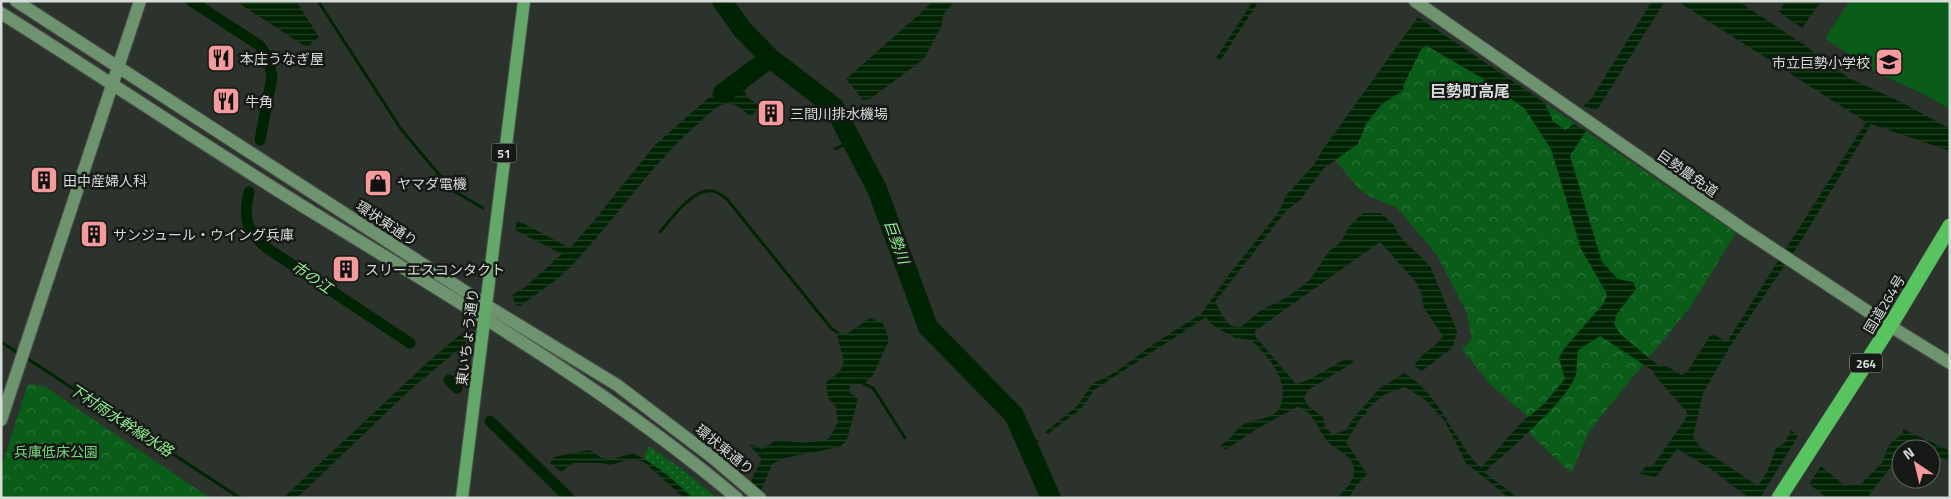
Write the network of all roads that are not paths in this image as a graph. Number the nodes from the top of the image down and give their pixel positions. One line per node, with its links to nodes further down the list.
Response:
1 (16, 1): 6 (main road, 環状東通り)
2 (140, 1): 6 (main road)
3 (524, 1): 9 (main road, 東いちょう通り / 51)
4 (1415, 1): 11 (main road, 巨勢農免道)
5 (1, 13): 7 (main road, 環状東通り)
6 (119, 67): 7 (main road); 9 (main road, 環状東通り)
7 (114, 84): 10 (main road, 環状東通り); 13 (main road)
8 (1950, 226): 11 (highway, 国道264号 / 264)
9 (486, 305): 10 (main road, 東いちょう通り / 51); 16 (main road, 環状東通り)
10 (484, 319): 14 (main road, 東いちょう通り / 51); 15 (main road, 環状東通り)
11 (1890, 326): 12 (main road, 巨勢農免道); 17 (highway, 国道264号 / 264)
12 (1950, 363)
13 (1, 420)
14 (462, 498)
15 (737, 498)
16 (760, 498)
17 (1779, 498)

